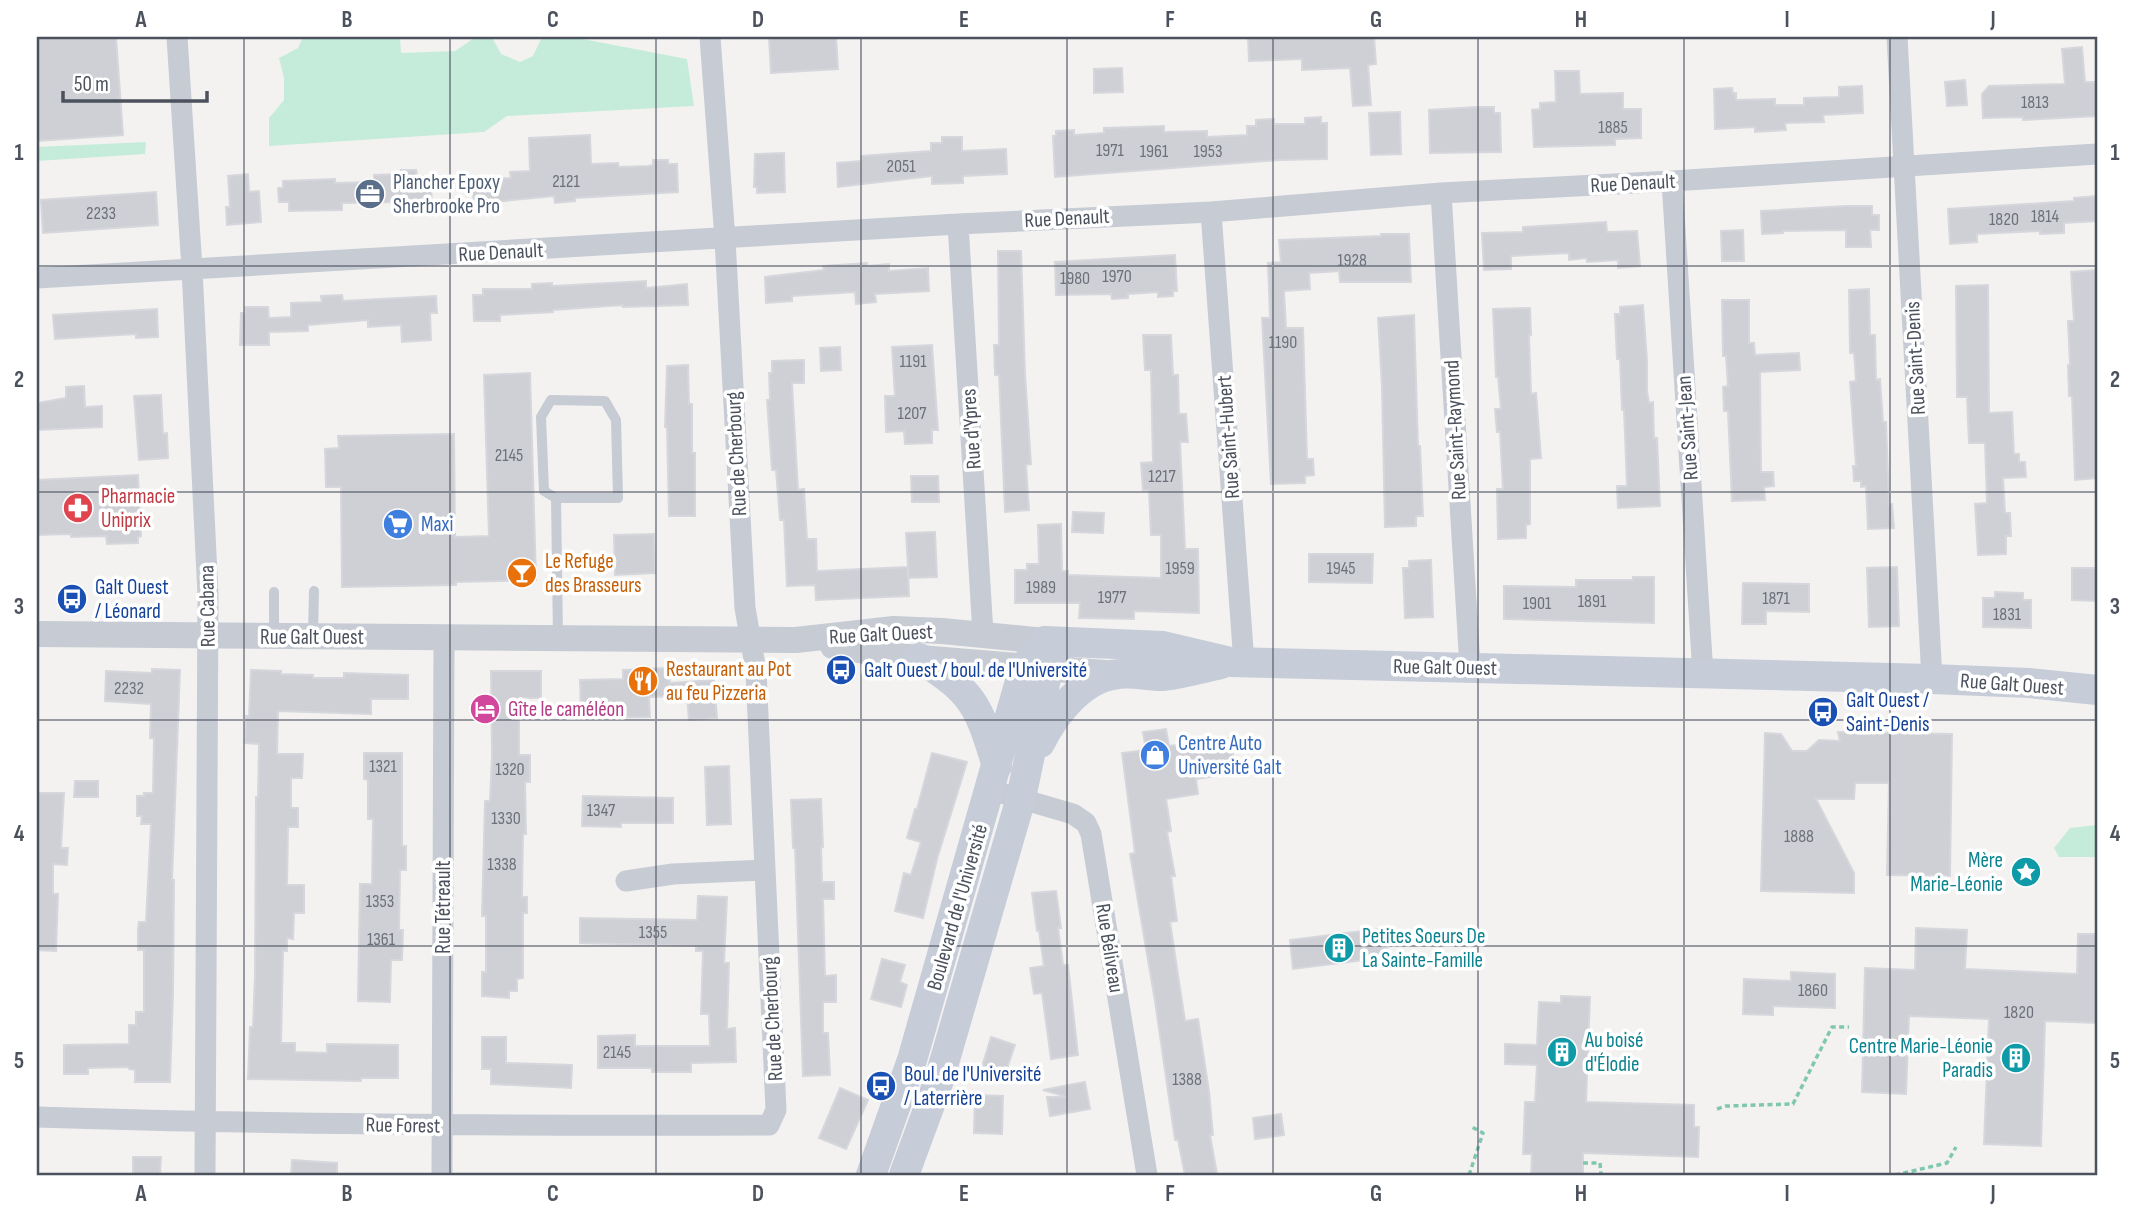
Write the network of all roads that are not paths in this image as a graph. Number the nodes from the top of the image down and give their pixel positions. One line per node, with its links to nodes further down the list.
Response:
1 (177, 37): 11 (street, Rue Cabana)
2 (710, 37): 10 (street, Rue de Cherbourg)
3 (1896, 37): 5 (street, Rue Saint-Denis)
4 (2097, 154): 5 (street, Rue Denault)
5 (1904, 167): 6 (street, Rue Denault); 32 (street, Rue Saint-Denis)
6 (1672, 181): 7 (street, Rue Denault); 31 (street, Rue Saint-Jean)
7 (1441, 193): 8 (street, Rue Denault); 28 (street, Rue Saint-Raymond)
8 (1211, 212): 9 (street, Rue Denault); 27 (street, Rue Saint-Hubert)
9 (958, 224): 10 (street, Rue Denault); 17 (street, Rue d'Ypres)
10 (725, 239): 11 (street, Rue Denault); 23 (street, Rue de Cherbourg)
11 (192, 269): 12 (street, Rue Denault); 18 (street, Rue Cabana)
12 (37, 278)
13 (555, 498): 13 (lane); 22 (lane)
14 (314, 590): 20 (lane)
15 (274, 592): 19 (lane)
16 (37, 634): 18 (street, Rue Galt Ouest)
17 (983, 634): 24 (street, Rue Galt Ouest); 26 (street, Rue Galt Ouest)
18 (209, 636): 19 (street, Rue Galt Ouest); 41 (street, Rue Cabana)
19 (274, 637): 20 (street, Rue Galt Ouest)
20 (313, 637): 21 (street, Rue Galt Ouest)
21 (444, 638): 22 (street, Rue Galt Ouest); 43 (street, Rue Tétreault)
22 (558, 639): 23 (street, Rue Galt Ouest)
23 (750, 640): 24 (street, Rue Galt Ouest); 38 (street, Rue de Cherbourg)
24 (796, 640): 25 (street, Rue Galt Ouest)
25 (919, 657): 26 (street, Rue Galt Ouest); 36 (main road)
26 (1039, 659): 27 (main road, Rue Galt Ouest); 30 (street, Rue Galt Ouest); 35 (main road); 36 (main road, Boulevard de l'Université)
27 (1238, 662): 28 (main road, Rue Galt Ouest); 30 (main road)
28 (1470, 667): 31 (main road, Rue Galt Ouest)
29 (2097, 673): 33 (main road)
30 (1117, 674): 35 (main road)
31 (1703, 675): 32 (main road, Rue Galt Ouest)
32 (1932, 679): 33 (main road, Rue Galt Ouest)
33 (2029, 683): 34 (main road, Rue Galt Ouest)
34 (2097, 690)
35 (1030, 762): 37 (main road, Boulevard de l'Université)
36 (994, 778): 37 (street, Rue Béliveau); 46 (main road, Boulevard de l'Université)
37 (1021, 798): 47 (main road, Boulevard de l'Université); 48 (street, Rue Béliveau)
38 (765, 870): 39 (street); 42 (street, Rue de Cherbourg)
39 (626, 881)
40 (37, 1117): 41 (street, Rue Forest)
41 (205, 1123): 43 (street, Rue Forest); 44 (street, Rue Cabana)
42 (769, 1125): 43 (street, Rue Forest)
43 (443, 1126): 45 (street, Rue Tétreault)
44 (205, 1175)
45 (442, 1175)
46 (871, 1175)
47 (904, 1175)
48 (1147, 1175)

